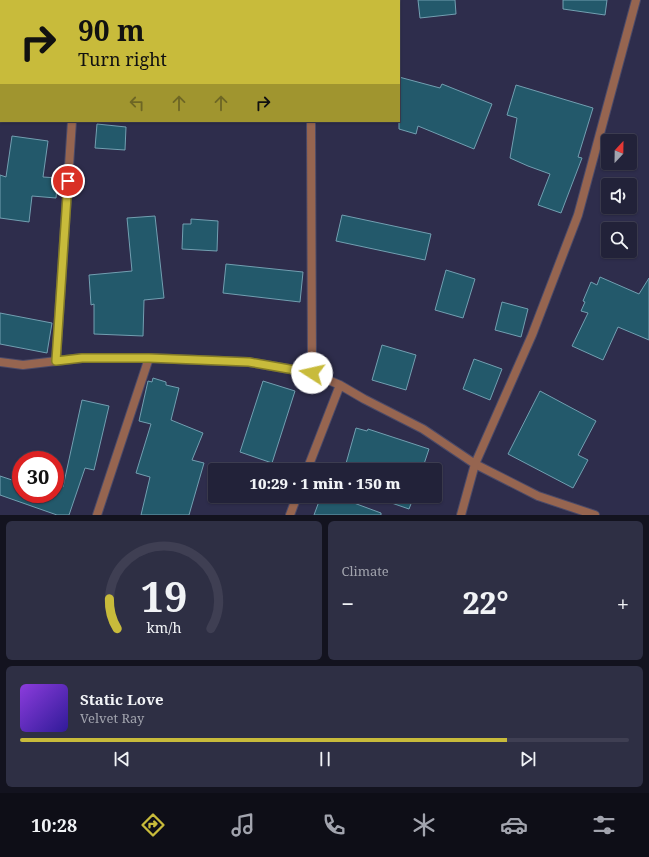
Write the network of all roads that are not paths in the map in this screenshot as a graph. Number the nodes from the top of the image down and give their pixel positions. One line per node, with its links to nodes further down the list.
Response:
1 (636, 0): 10 (street)
2 (72, 122): 5 (street)
3 (311, 122): 7 (street)
4 (149, 358): 5 (street); 7 (street); 12 (street)
5 (56, 361): 6 (street)
6 (0, 362)
7 (312, 373): 8 (street)
8 (340, 385): 9 (street); 10 (street)
9 (310, 463)
10 (475, 464): 14 (street); 15 (street)
11 (294, 503): 13 (street)
12 (97, 515)
13 (290, 515)
14 (461, 515)
15 (595, 515)

